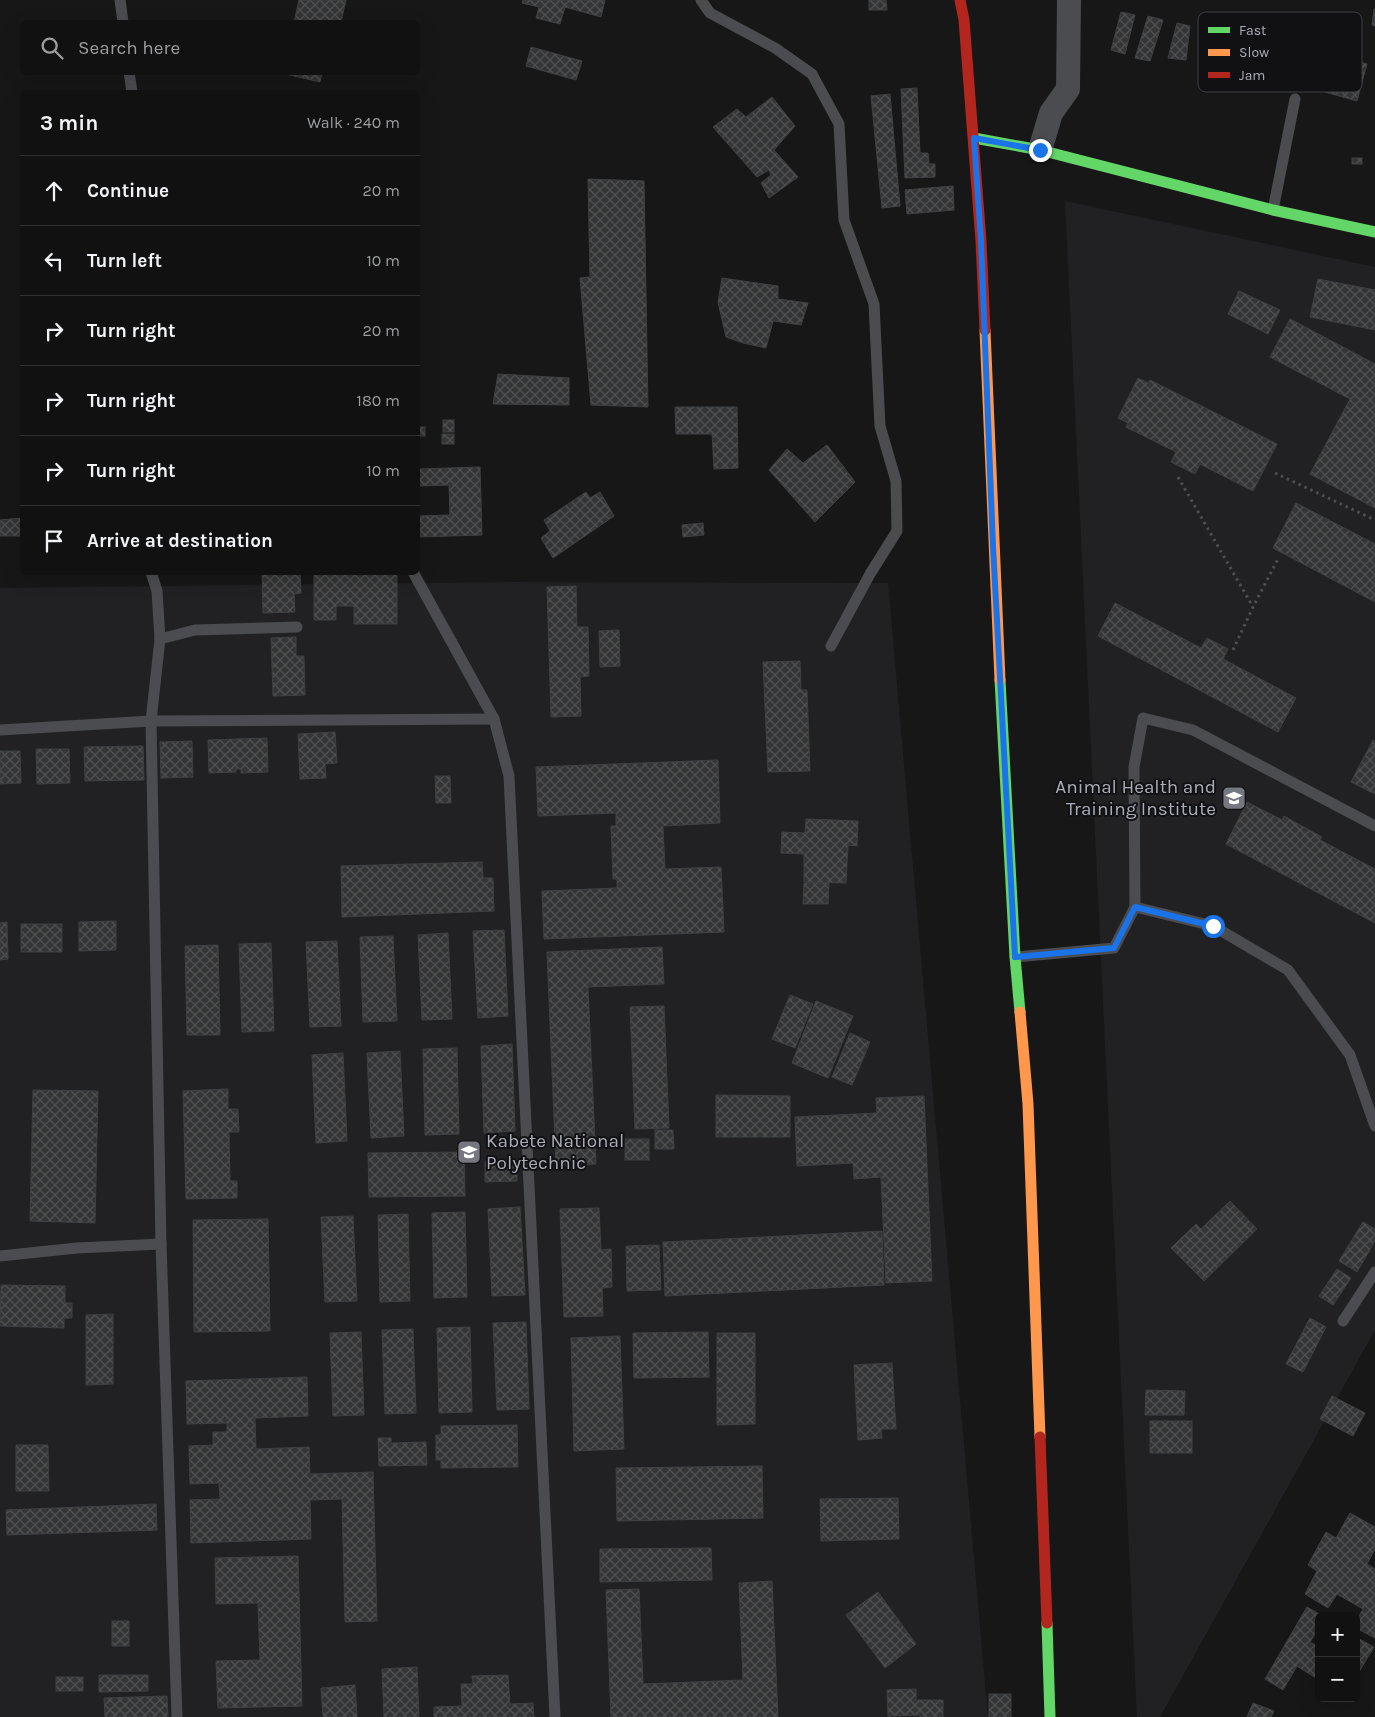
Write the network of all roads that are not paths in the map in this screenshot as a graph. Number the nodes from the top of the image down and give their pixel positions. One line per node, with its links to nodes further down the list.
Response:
1 (120, 0): 5 (lane)
2 (701, 0): 17 (lane)
3 (960, 0): 9 (street)
4 (1069, 0): 10 (street)
5 (123, 20)
6 (129, 75): 7 (lane)
7 (132, 90)
8 (1295, 99): 11 (lane)
9 (974, 138): 10 (street); 23 (street)
10 (1040, 150): 11 (street)
11 (1273, 210): 12 (street)
12 (1373, 229)
13 (151, 575): 16 (lane)
14 (415, 575): 18 (lane)
15 (297, 627): 16 (lane)
16 (160, 639): 19 (lane)
17 (831, 646)
18 (494, 718): 19 (lane); 30 (lane)
19 (151, 721): 20 (lane); 25 (lane)
20 (0, 730)
21 (1375, 826): 22 (lane)
22 (1135, 907): 23 (lane); 24 (lane)
23 (1015, 957): 31 (street)
24 (1375, 1126)
25 (161, 1244): 26 (lane); 29 (lane)
26 (0, 1256)
27 (1375, 1272): 28 (lane)
28 (1343, 1320)
29 (177, 1717)
30 (555, 1717)
31 (1050, 1717)

